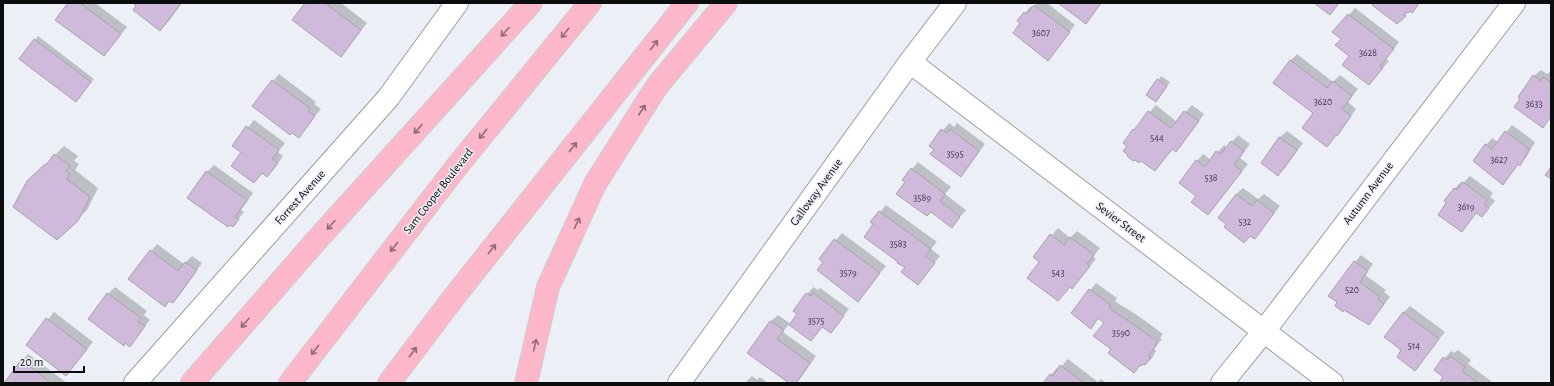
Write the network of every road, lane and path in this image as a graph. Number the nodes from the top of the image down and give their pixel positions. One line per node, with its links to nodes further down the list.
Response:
1 (457, 3): 10 (street, Forrest Avenue)
2 (531, 3): 11 (highway, one-way to 11)
3 (590, 3): 12 (highway, Sam Cooper Boulevard, one-way to 12)
4 (688, 3): 13 (highway, one-way to 4)
5 (726, 3): 14 (highway, one-way to 5)
6 (955, 3): 8 (street, Galloway Avenue)
7 (1514, 3): 9 (street, Autumn Avenue)
8 (910, 62): 9 (street, Sevier Street); 15 (street, Galloway Avenue)
9 (1264, 331): 16 (street, Autumn Avenue); 17 (street, Sevier Street)
10 (135, 383)
11 (192, 383)
12 (290, 383)
13 (389, 383)
14 (526, 383)
15 (679, 383)
16 (1222, 383)
17 (1332, 383)

